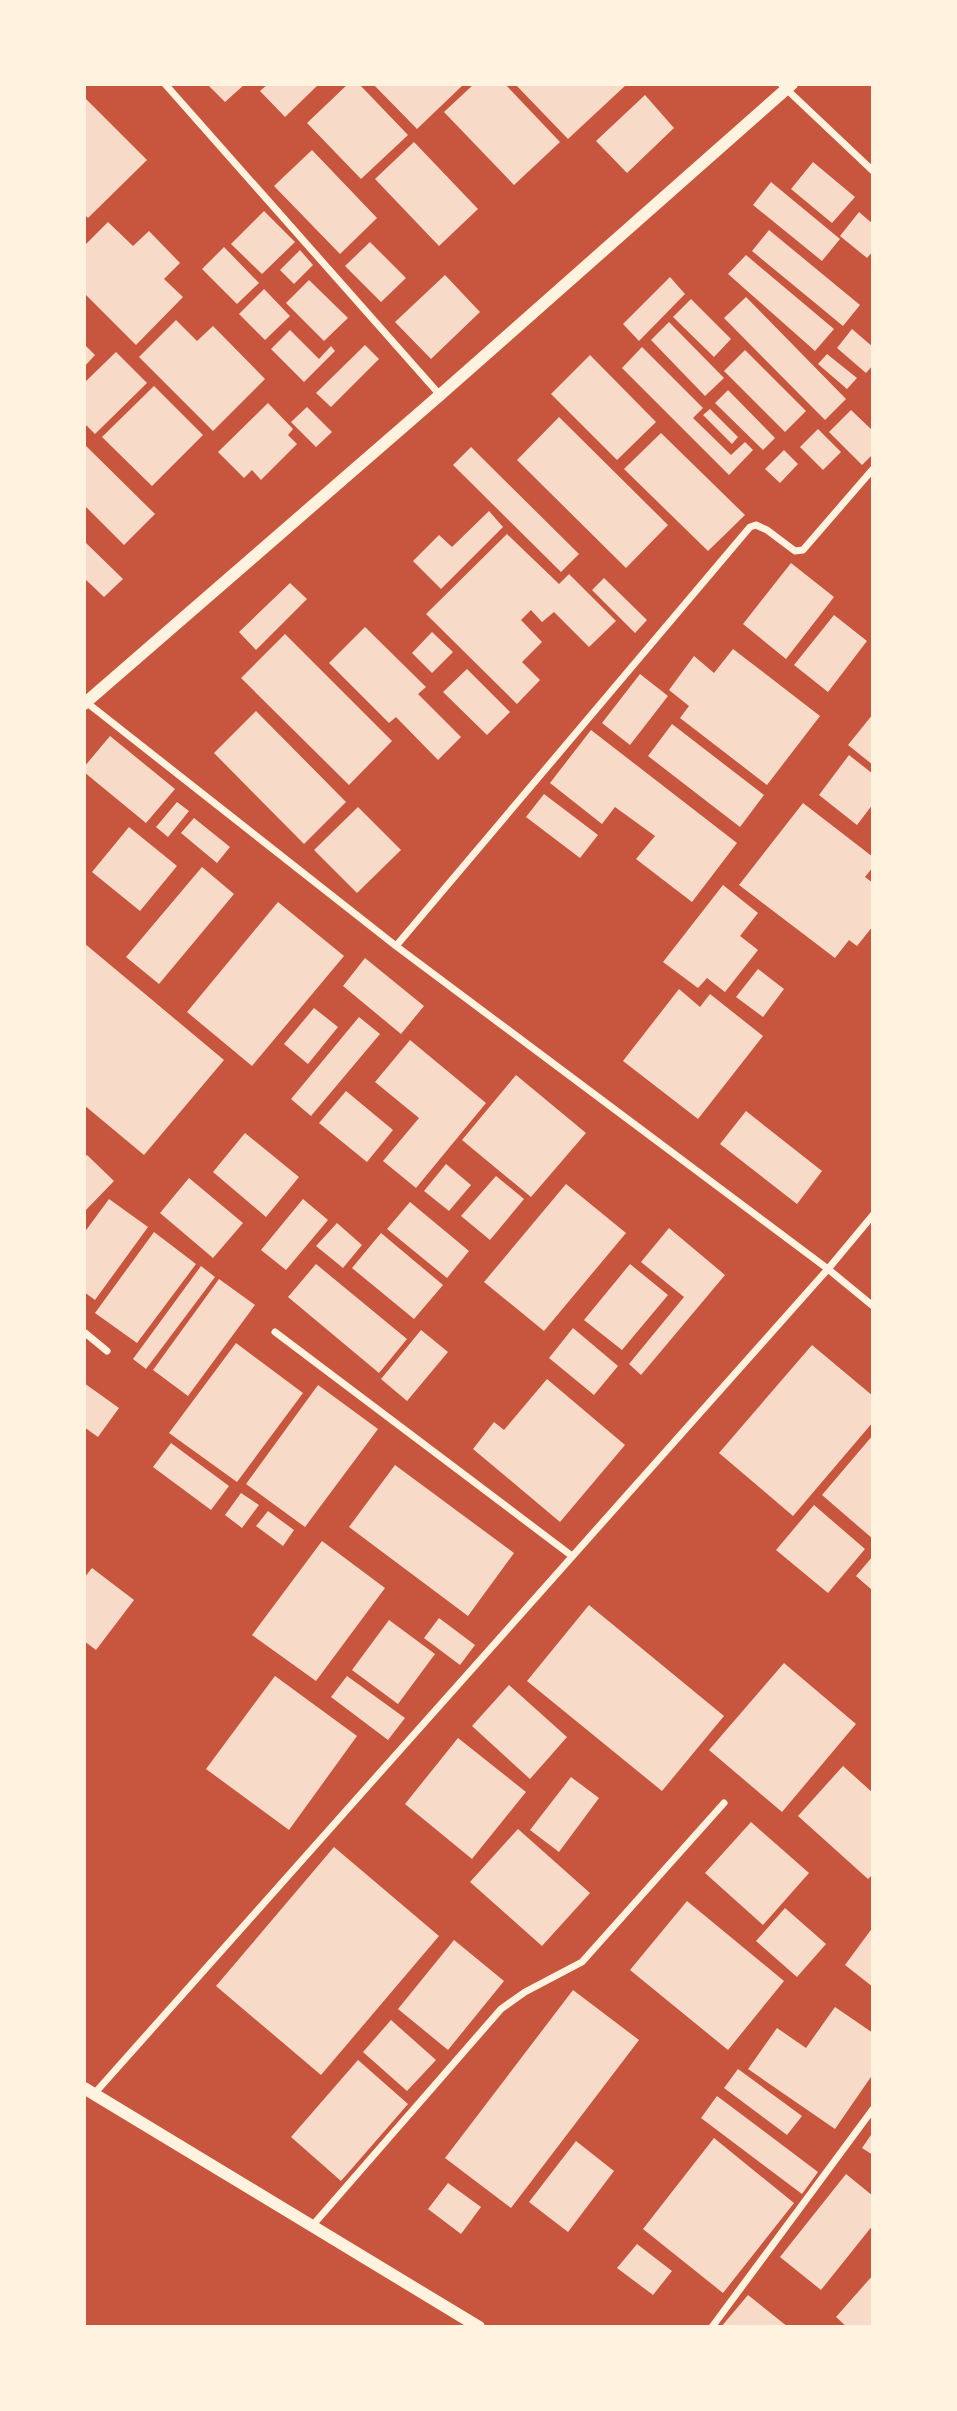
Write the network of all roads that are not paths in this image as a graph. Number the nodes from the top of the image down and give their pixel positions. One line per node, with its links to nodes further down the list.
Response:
1 (165, 84): 4 (street)
2 (786, 86): 3 (street); 4 (street)
3 (873, 171)
4 (440, 395): 6 (street)
5 (873, 469): 7 (street)
6 (85, 703): 7 (street)
7 (396, 946): 9 (street)
8 (873, 1215): 9 (street)
9 (828, 1269): 10 (street); 14 (street)
10 (873, 1306)
11 (84, 1332): 13 (street)
12 (275, 1332): 14 (street)
13 (107, 1350)
14 (572, 1556): 16 (street)
15 (724, 1803): 18 (street)
16 (89, 2091): 18 (street)
17 (873, 2109): 20 (street)
18 (312, 2226): 19 (street)
19 (479, 2327)
20 (712, 2327)

